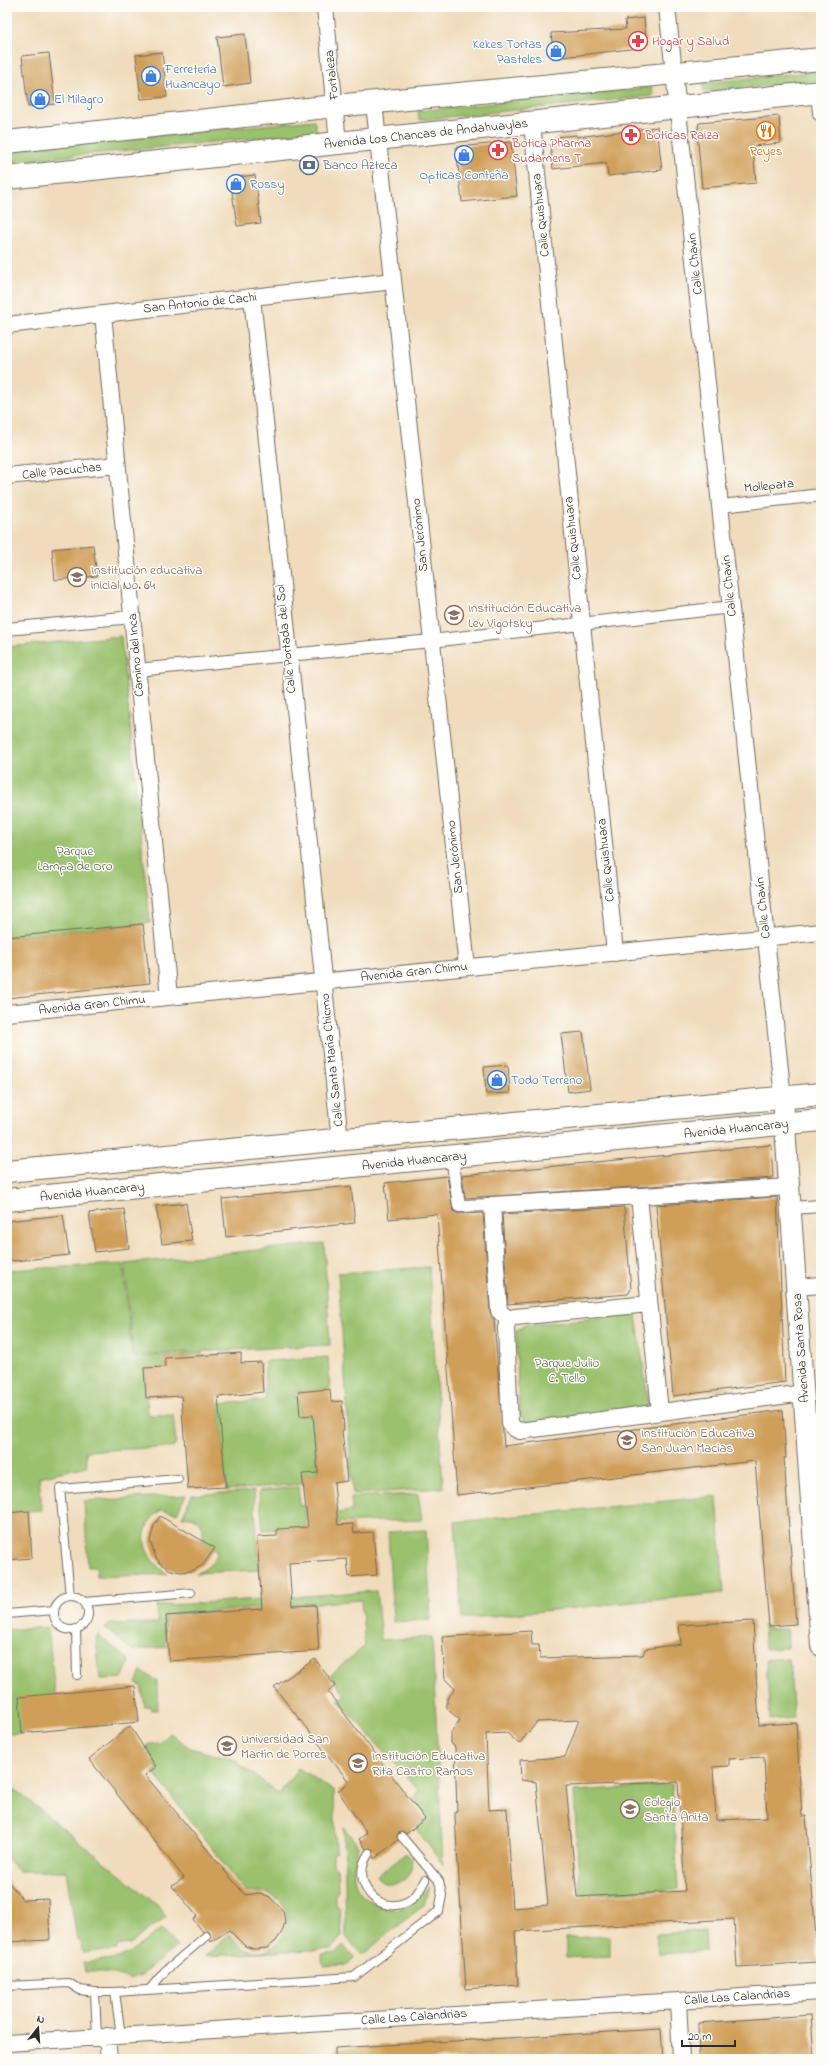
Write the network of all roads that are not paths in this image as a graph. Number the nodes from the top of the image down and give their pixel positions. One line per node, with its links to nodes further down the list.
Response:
1 (325, 7): 7 (street, Fortaleza)
2 (667, 7): 4 (street, Calle Chavín)
3 (821, 59): 4 (main road)
4 (674, 75): 6 (main road); 8 (street, Calle Chavín)
5 (820, 99): 8 (main road, Avenida Los Chancas de Andahuaylas)
6 (374, 103): 7 (main road); 10 (street, San Jerónimo)
7 (335, 106): 11 (main road); 12 (street, Fortaleza)
8 (678, 108): 9 (main road, Avenida Los Chancas de Andahuaylas); 21 (street, Calle Chavín)
9 (532, 123): 10 (main road, Avenida Los Chancas de Andahuaylas); 24 (street, Calle Quishuara)
10 (378, 140): 12 (main road, Avenida Los Chancas de Andahuaylas); 14 (street, San Jerónimo)
11 (7, 142)
12 (338, 143): 13 (main road, Avenida Los Chancas de Andahuaylas)
13 (7, 178)
14 (393, 281): 15 (street, San Antonio de Cachi); 26 (street, San Jerónimo)
15 (252, 297): 16 (street, San Antonio de Cachi); 27 (street, Calle Portada del Sol)
16 (103, 314): 17 (street, San Antonio de Cachi); 18 (street, Camino del Inca)
17 (7, 324)
18 (117, 465): 19 (street, Calle Pacuchas); 23 (street, Camino del Inca)
19 (7, 476)
20 (821, 495): 21 (street, Mollepata)
21 (720, 506): 22 (street, Calle Chavín)
22 (731, 607): 24 (street); 30 (street, Calle Chavín)
23 (132, 617): 25 (street); 28 (street, Camino del Inca)
24 (582, 624): 26 (street); 31 (street, Calle Quishuara)
25 (7, 629)
26 (431, 641): 27 (street); 32 (street, San Jerónimo)
27 (287, 654): 28 (street); 33 (street, Calle Portada del Sol)
28 (137, 670): 34 (street, Camino del Inca)
29 (821, 932): 30 (street, Avenida Gran Chimu)
30 (767, 938): 31 (street, Avenida Gran Chimu); 37 (street, Calle Chavín)
31 (615, 952): 32 (street, Avenida Gran Chimu)
32 (467, 967): 33 (street, Avenida Gran Chimu)
33 (324, 981): 34 (street, Avenida Gran Chimu); 40 (street, Calle Santa María Chicmo)
34 (169, 997): 35 (street, Avenida Gran Chimu)
35 (7, 1013)
36 (821, 1094): 37 (main road, Avenida Huancaray)
37 (783, 1098): 39 (street, Avenida Santa Rosa); 40 (main road, Avenida Huancaray)
38 (821, 1120): 39 (main road, Avenida Huancaray)
39 (785, 1124): 41 (main road, Avenida Huancaray); 43 (street, Avenida Santa Rosa)
40 (340, 1140): 42 (main road, Avenida Huancaray)
41 (452, 1157): 45 (main road, Avenida Huancaray); 46 (street)
42 (7, 1171)
43 (790, 1187): 44 (street); 48 (street, Avenida Santa Rosa)
44 (639, 1196): 46 (street); 51 (street)
45 (7, 1200)
46 (492, 1205): 52 (street)
47 (821, 1206): 48 (street)
48 (791, 1208): 50 (street, Avenida Santa Rosa)
49 (821, 1285): 50 (street)
50 (796, 1287): 53 (street, Avenida Santa Rosa)
51 (649, 1304): 52 (street); 54 (street)
52 (508, 1319): 54 (street)
53 (804, 1393): 54 (street); 55 (street, Avenida Santa Rosa)
54 (660, 1412)
55 (813, 1421): 63 (street, Avenida Santa Rosa)
56 (178, 1479): 58 (lane)
57 (191, 1593): 59 (lane)
58 (70, 1596): 59 (lane); 60 (lane)
59 (84, 1602): 62 (lane)
60 (54, 1610): 61 (lane); 62 (lane)
61 (7, 1614)
62 (76, 1629): 64 (lane)
63 (821, 1646)
64 (77, 1675)
65 (402, 1837): 70 (lane)
66 (369, 1853): 67 (lane)
67 (425, 1880)
68 (206, 1936): 70 (lane)
69 (7, 1986): 71 (lane)
70 (150, 1989): 72 (lane)
71 (95, 1992): 72 (lane); 75 (lane)
72 (115, 1992): 75 (lane)
73 (821, 1992): 74 (street, Calle Las Calandrias)
74 (678, 2001): 75 (street, Calle Las Calandrias); 78 (street)
75 (108, 2036): 76 (street, Calle Las Calandrias); 77 (street)
76 (7, 2043)
77 (108, 2059)
78 (681, 2059)

